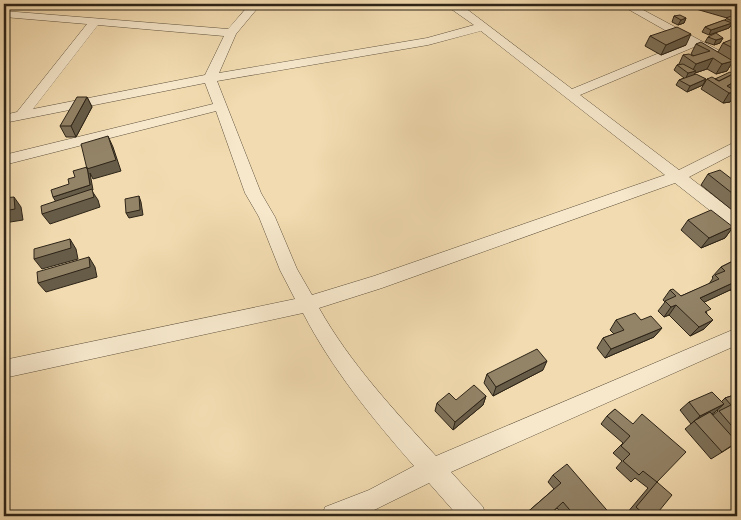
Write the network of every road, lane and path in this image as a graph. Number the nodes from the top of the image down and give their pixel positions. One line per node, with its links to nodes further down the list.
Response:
1 (256, 4): 7 (street)
2 (449, 4): 6 (street)
3 (624, 4): 8 (street)
4 (4, 14): 5 (street)
5 (95, 22): 7 (street); 13 (street)
6 (481, 27): 10 (street); 11 (street)
7 (231, 32): 10 (street)
8 (693, 43): 9 (street); 11 (street)
9 (737, 65)
10 (210, 78): 12 (street); 13 (street)
11 (572, 94): 17 (street)
12 (220, 106): 16 (street); 19 (street)
13 (21, 116): 14 (street)
14 (4, 119)
15 (737, 146): 17 (street)
16 (4, 160)
17 (679, 176): 18 (street); 19 (street)
18 (737, 223)
19 (307, 304): 21 (street); 22 (street)
20 (737, 336): 22 (street)
21 (4, 369)
22 (432, 469): 23 (street); 24 (street)
23 (334, 516)
24 (474, 516)

